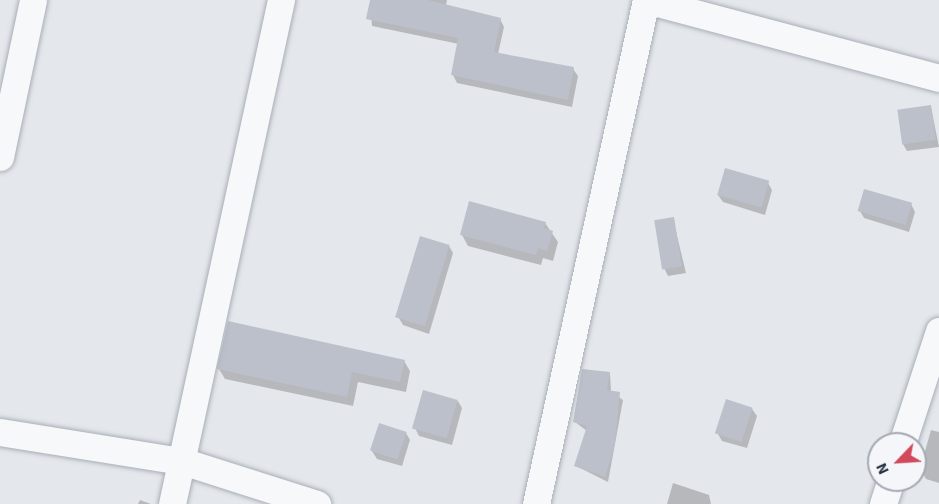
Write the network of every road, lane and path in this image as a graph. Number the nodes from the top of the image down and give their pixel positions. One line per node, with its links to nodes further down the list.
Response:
1 (33, 0): 5 (street)
2 (281, 0): 10 (street)
3 (646, 0): 4 (street); 13 (street)
4 (939, 78)
5 (0, 157)
6 (939, 331): 7 (street)
7 (932, 377): 9 (street)
8 (0, 432): 10 (street)
9 (907, 432)
10 (182, 461): 11 (street); 12 (street)
11 (172, 504)
12 (317, 504)
13 (537, 504)

